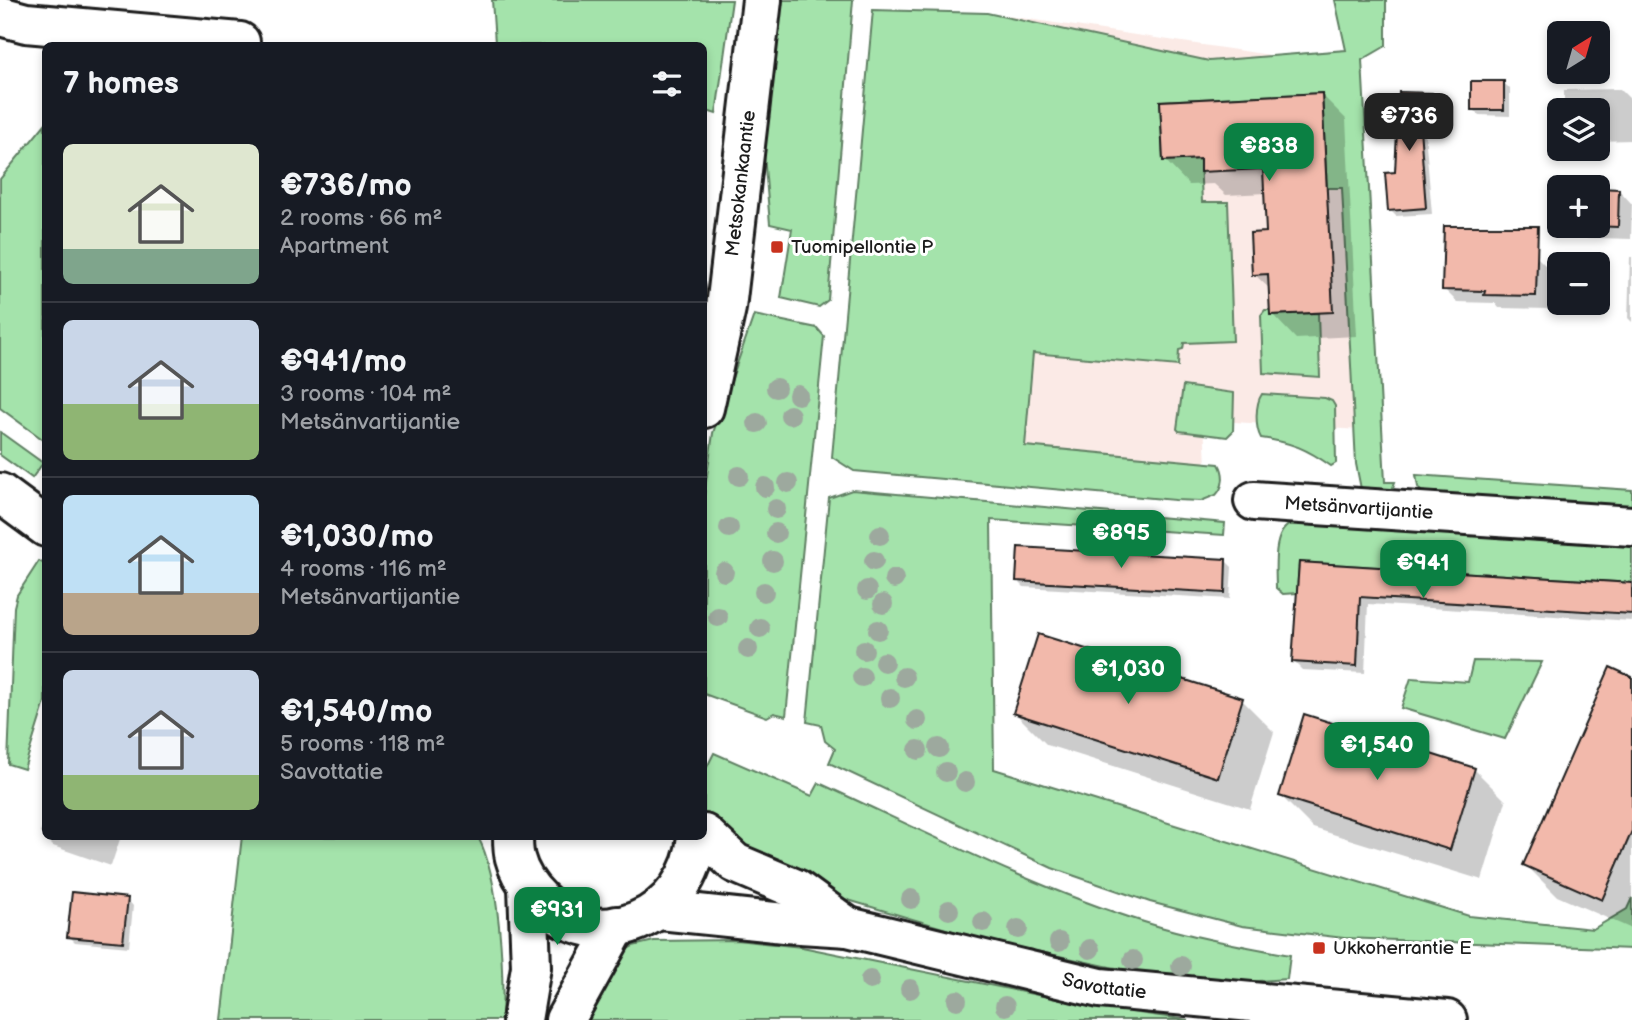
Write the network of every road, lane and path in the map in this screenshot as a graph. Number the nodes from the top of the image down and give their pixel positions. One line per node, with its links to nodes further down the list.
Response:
1 (762, 0): 4 (street, Metsokankaantie)
2 (0, 16): 3 (street)
3 (240, 42)
4 (707, 394)
5 (0, 493): 7 (street)
6 (1254, 501): 8 (street, Metsänvartijantie)
7 (42, 524)
8 (1632, 526)
9 (707, 837): 15 (street, Savottatie)
10 (512, 840): 12 (street)
11 (697, 840): 13 (street)
12 (528, 887): 14 (street); 16 (street)
13 (660, 910): 14 (street); 15 (street, Savottatie)
14 (617, 926): 17 (street)
15 (848, 927): 18 (street, Savottatie)
16 (522, 1020)
17 (565, 1020)
18 (1447, 1020)

